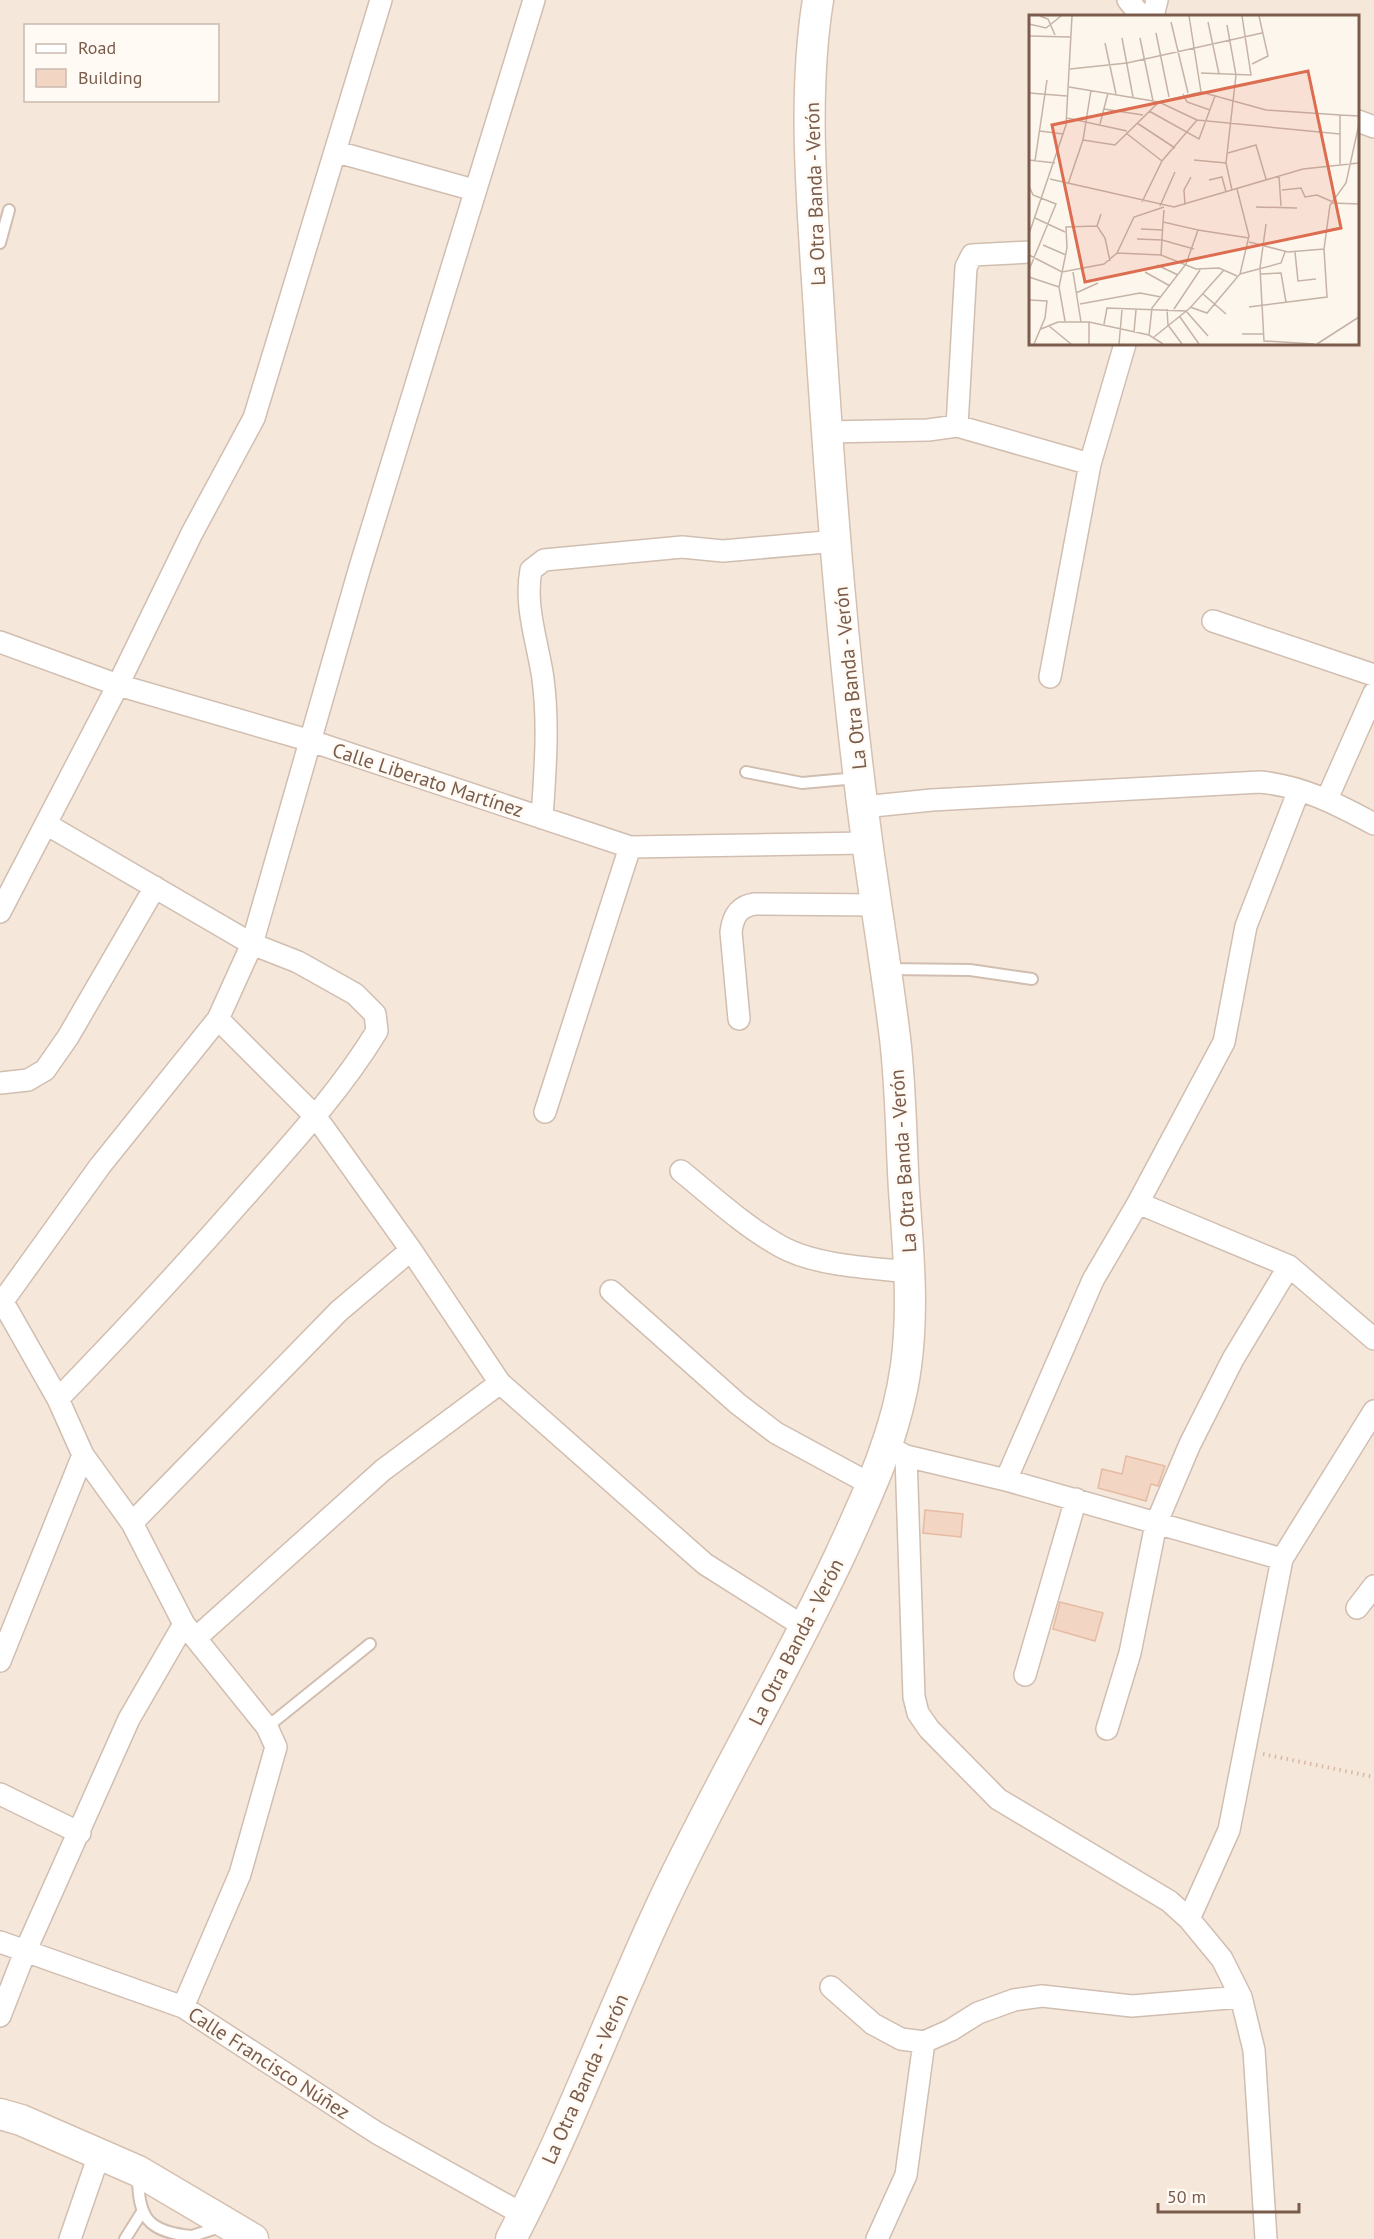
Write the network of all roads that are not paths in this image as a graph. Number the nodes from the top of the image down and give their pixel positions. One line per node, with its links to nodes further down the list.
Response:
1 (381, 0): 10 (street)
2 (534, 0): 11 (street)
3 (818, 0): 17 (main road, La Otra Banda - Verón)
4 (1128, 0): 6 (street)
5 (1157, 0): 7 (street)
6 (1140, 15)
7 (1153, 15)
8 (1359, 121): 9 (street)
9 (1374, 127)
10 (337, 152): 11 (street); 24 (street)
11 (474, 190): 26 (street)
12 (9, 210): 13 (lane)
13 (0, 243)
14 (1029, 252): 16 (street)
15 (1125, 345): 18 (street)
16 (957, 426): 17 (street); 18 (street)
17 (827, 432): 19 (main road, La Otra Banda - Verón)
18 (1090, 464): 23 (street)
19 (837, 541): 29 (main road, La Otra Banda - Verón); 31 (street)
20 (1213, 621): 22 (street)
21 (0, 642): 24 (street, Calle Liberato Martínez)
22 (1374, 675)
23 (1050, 677)
24 (118, 685): 26 (street, Calle Liberato Martínez); 32 (street)
25 (1374, 693): 30 (street)
26 (311, 741): 31 (street, Calle Liberato Martínez); 39 (street)
27 (746, 772): 29 (lane)
28 (1299, 790): 29 (street); 30 (street); 48 (street)
29 (862, 793): 34 (main road, La Otra Banda - Verón)
30 (1327, 799): 33 (street)
31 (542, 818): 35 (street, Calle Liberato Martínez)
32 (46, 824): 36 (street); 38 (street)
33 (1374, 824)
34 (867, 843): 35 (street, Calle Liberato Martínez); 37 (main road, La Otra Banda - Verón)
35 (630, 847): 45 (street)
36 (155, 887): 39 (street); 44 (street)
37 (878, 905): 40 (main road, La Otra Banda - Verón); 43 (street)
38 (0, 912)
39 (252, 944): 42 (street); 46 (street)
40 (885, 969): 41 (lane); 51 (main road, La Otra Banda - Verón)
41 (1032, 979)
42 (218, 1019): 46 (street); 53 (street)
43 (739, 1019)
44 (0, 1083)
45 (545, 1112)
46 (316, 1117): 49 (street); 56 (street)
47 (681, 1171): 51 (street)
48 (1137, 1203): 50 (street); 60 (street)
49 (411, 1250): 55 (street); 63 (street)
50 (1289, 1266): 54 (street); 64 (street)
51 (910, 1272): 58 (main road, La Otra Banda - Verón)
52 (611, 1291): 61 (street)
53 (0, 1301): 56 (street)
54 (1374, 1339)
55 (500, 1383): 68 (street); 69 (street)
56 (58, 1399): 59 (street)
57 (1374, 1411): 65 (street)
58 (896, 1451): 60 (street); 61 (main road, La Otra Banda - Verón); 77 (street)
59 (83, 1455): 63 (street); 71 (street)
60 (1006, 1480): 62 (street)
61 (872, 1485): 68 (main road, La Otra Banda - Verón)
62 (1076, 1499): 64 (street); 72 (street)
63 (132, 1523): 69 (street)
64 (1156, 1524): 65 (street); 74 (street)
65 (1282, 1559): 77 (street)
66 (1374, 1586): 67 (street)
67 (1357, 1608)
68 (806, 1628): 89 (main road, La Otra Banda - Verón)
69 (191, 1630): 73 (street); 76 (street)
70 (370, 1644): 73 (lane)
71 (0, 1661)
72 (1025, 1675)
73 (267, 1726): 82 (street)
74 (1107, 1729)
75 (0, 1794): 76 (street)
76 (80, 1833): 79 (street)
77 (1188, 1919): 81 (street)
78 (0, 1942): 79 (street, Calle Francisco Núñez)
79 (25, 1952): 82 (street, Calle Francisco Núñez); 83 (street)
80 (831, 1987): 84 (street)
81 (1241, 1997): 84 (street); 95 (street)
82 (183, 2007): 89 (street, Calle Francisco Núñez)
83 (0, 2016)
84 (924, 2042): 94 (street)
85 (0, 2114): 86 (main road)
86 (99, 2155): 87 (main road); 92 (street)
87 (138, 2171): 88 (lane); 90 (main road)
88 (142, 2212): 91 (lane); 93 (lane)
89 (517, 2227)
90 (242, 2232): 91 (lane)
91 (191, 2237)
92 (70, 2239)
93 (125, 2239)
94 (877, 2239)
95 (1266, 2239)

